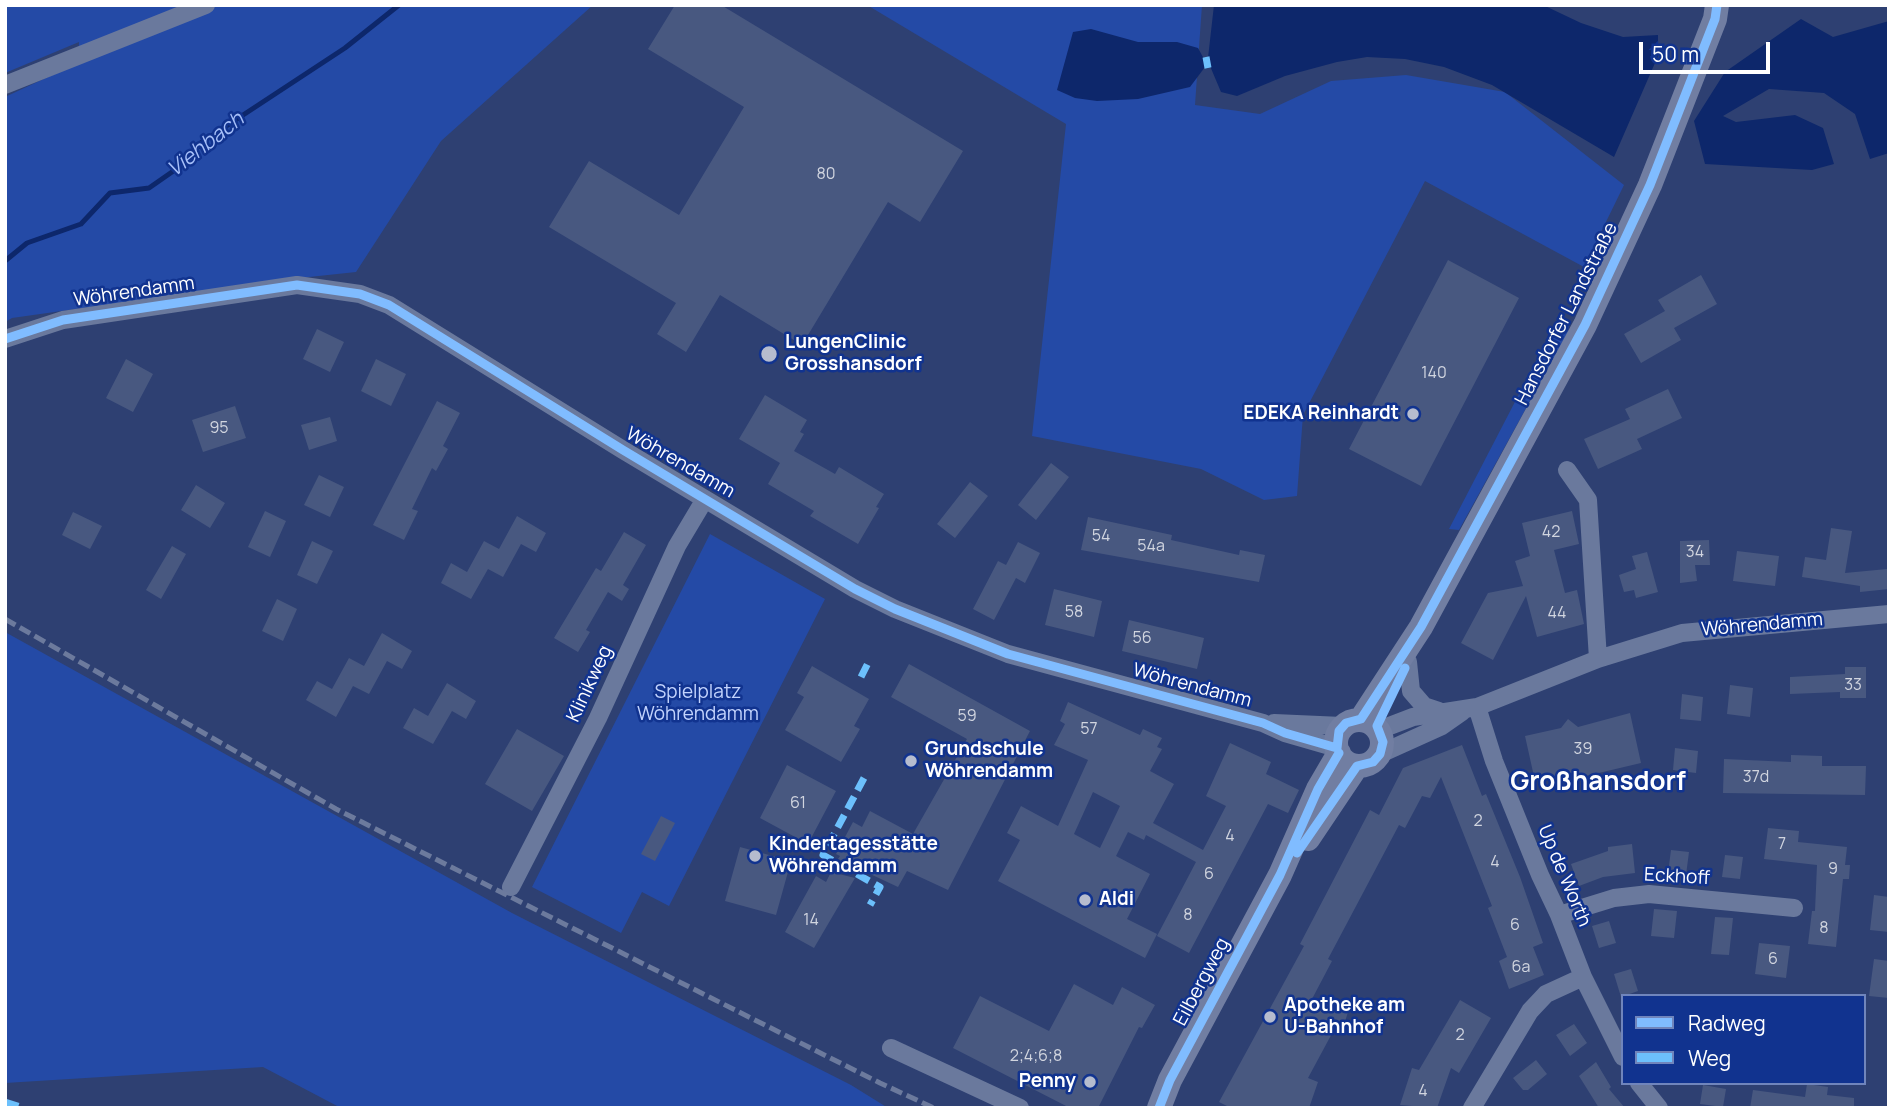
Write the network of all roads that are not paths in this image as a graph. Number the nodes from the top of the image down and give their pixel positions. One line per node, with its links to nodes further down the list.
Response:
1 (206, 5): 3 (street)
2 (1717, 5): 8 (main road, Hansdorfer Landstraße)
3 (5, 85)
4 (5, 339): 6 (street, Wöhrendamm)
5 (1567, 470): 9 (street)
6 (705, 499): 13 (street, Wöhrendamm); 14 (street, Klinikweg)
7 (1889, 614): 9 (street, Wöhrendamm)
8 (1420, 627): 10 (main road, Hansdorfer Landstraße); 13 (main road, Hansdorfer Landstraße)
9 (1598, 659): 11 (street, Wöhrendamm)
10 (1408, 662): 12 (street); 13 (main road, Hansdorfer Landstraße)
11 (1470, 709): 12 (street, Wöhrendamm); 13 (street, Wöhrendamm); 16 (street, Up de Worth)
12 (1438, 711): 13 (street, Wöhrendamm)
13 (1359, 740): 22 (main road, Eilbergweg)
14 (511, 887)
15 (1794, 908): 16 (street, Eckhoff)
16 (1559, 915): 17 (street, Up de Worth)
17 (1583, 977): 19 (street, Up de Worth); 23 (street)
18 (891, 1048): 21 (street)
19 (1621, 1053)
20 (1641, 1085): 24 (street)
21 (1020, 1108)
22 (1159, 1108)
23 (1472, 1108)
24 (1659, 1108)

